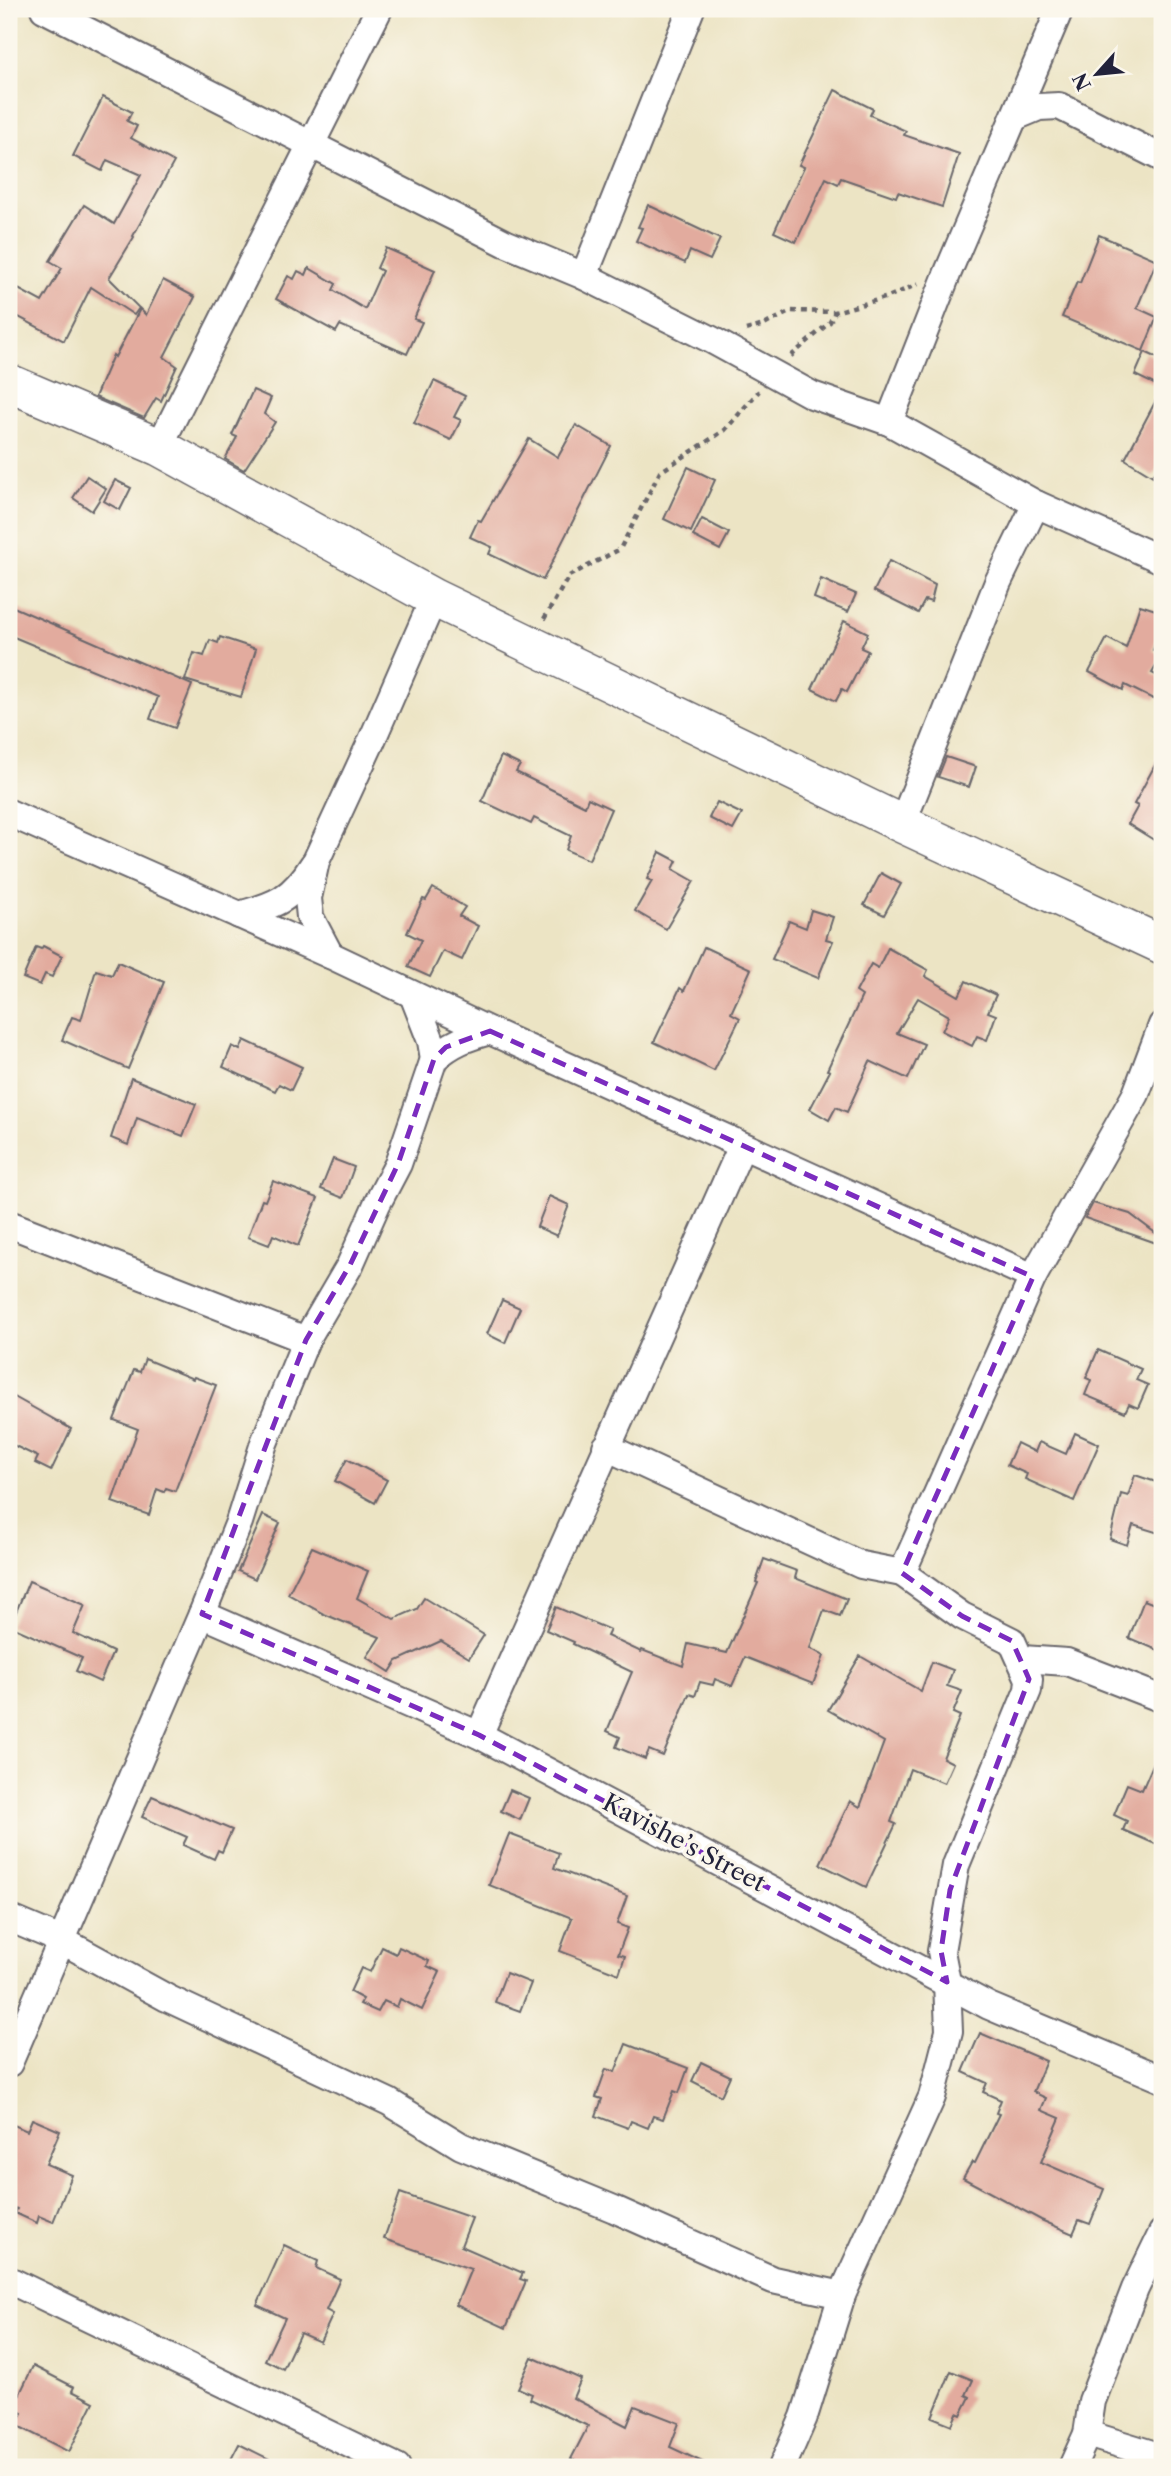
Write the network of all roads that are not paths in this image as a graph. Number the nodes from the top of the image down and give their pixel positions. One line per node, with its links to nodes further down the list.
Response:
1 (44, 9): 6 (street)
2 (379, 9): 6 (street)
3 (691, 9): 8 (street)
4 (1060, 9): 5 (street)
5 (1015, 117): 7 (street); 10 (street)
6 (312, 146): 8 (street); 11 (street)
7 (1162, 158)
8 (584, 276): 10 (street)
9 (9, 383): 11 (street)
10 (889, 422): 12 (street)
11 (159, 447): 14 (street)
12 (1035, 504): 13 (street); 16 (street)
13 (1162, 561)
14 (434, 598): 16 (street); 17 (street)
15 (9, 813): 18 (street)
16 (902, 824): 19 (street)
17 (316, 861): 18 (street); 20 (street)
18 (239, 915): 20 (street)
19 (1162, 945)
20 (330, 955): 21 (street)
21 (413, 995): 23 (street); 24 (street)
22 (1162, 1025): 27 (street)
23 (490, 1031): 24 (street); 25 (street)
24 (434, 1059): 28 (street)
25 (742, 1146): 27 (street); 29 (street)
26 (11, 1232): 28 (street)
27 (1033, 1278): 30 (street)
28 (306, 1340): 31 (street)
29 (606, 1447): 30 (street); 34 (street)
30 (902, 1573): 32 (street)
31 (202, 1614): 34 (street, Kavishe’s Street); 36 (street)
32 (1021, 1659): 33 (street); 37 (street)
33 (1162, 1699)
34 (479, 1735): 37 (street, Kavishe’s Street)
35 (9, 1918): 36 (street)
36 (61, 1940): 40 (street); 44 (street)
37 (947, 1982): 38 (street, Kavishe’s Street); 39 (street)
38 (989, 2006): 39 (street); 41 (street, Kavishe’s Street)
39 (949, 2031): 44 (street)
40 (9, 2063)
41 (1162, 2079)
42 (1162, 2233): 45 (street)
43 (9, 2280): 47 (street)
44 (842, 2295): 48 (street)
45 (1087, 2434): 46 (street); 49 (street)
46 (1162, 2457)
47 (397, 2467)
48 (782, 2467)
49 (1072, 2467)

